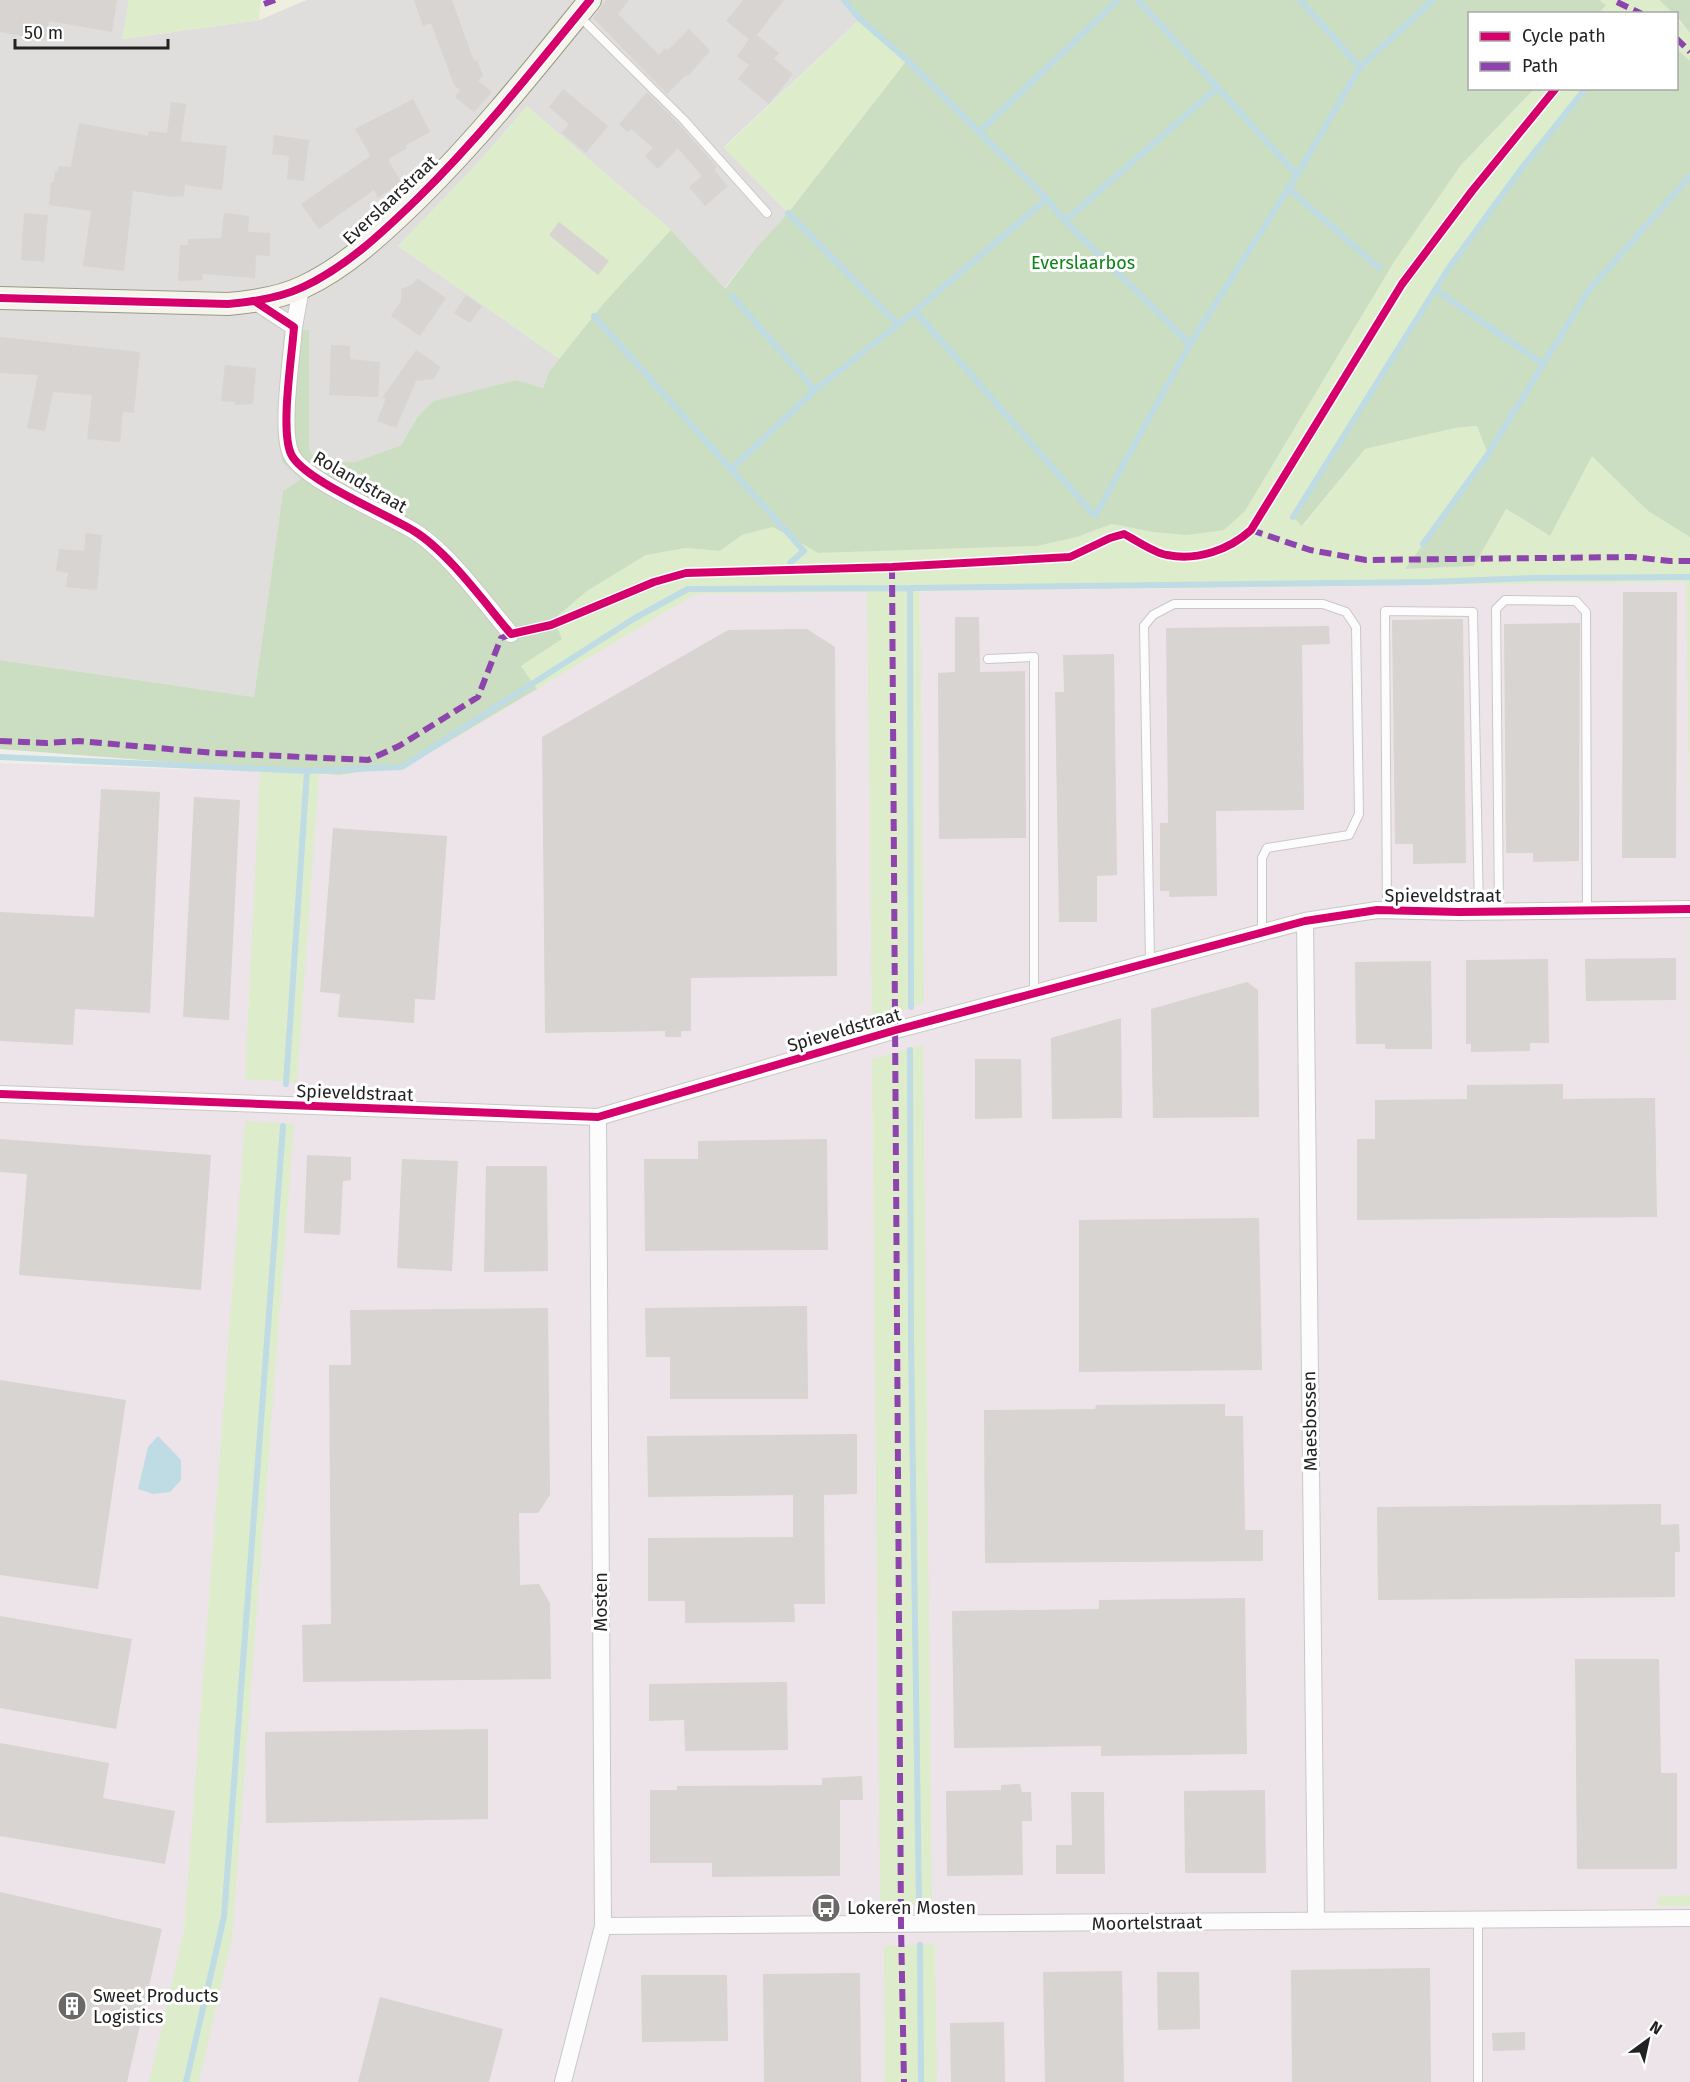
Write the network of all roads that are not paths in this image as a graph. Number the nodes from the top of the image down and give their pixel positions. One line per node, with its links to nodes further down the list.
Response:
1 (584, 7): 2 (lane); 3 (street, Everslaarstraat)
2 (767, 213)
3 (301, 288): 5 (street, Everslaarstraat); 6 (street, Rolandstraat)
4 (0, 298): 5 (street, Everslaarstraat)
5 (256, 302): 6 (street)
6 (294, 327): 7 (street, Rolandstraat)
7 (511, 634)
8 (988, 659): 17 (lane)
9 (1690, 909): 10 (street, Spieveldstraat)
10 (1587, 910): 13 (street, Spieveldstraat); 13 (lane)
11 (1387, 911): 12 (street, Spieveldstraat); 12 (lane); 14 (street, Spieveldstraat)
12 (1479, 911): 13 (street, Spieveldstraat)
13 (1499, 911)
14 (1305, 921): 15 (street, Spieveldstraat); 22 (street, Maesbossen)
15 (1262, 931): 16 (street, Spieveldstraat); 16 (lane)
16 (1150, 962): 17 (street, Spieveldstraat)
17 (1034, 993): 19 (street, Spieveldstraat)
18 (0, 1094): 19 (street, Spieveldstraat)
19 (598, 1118): 23 (street, Mosten)
20 (1690, 1918): 21 (street, Moortelstraat)
21 (1478, 1919): 22 (street, Moortelstraat); 25 (lane)
22 (1316, 1921): 23 (street, Moortelstraat)
23 (603, 1926): 24 (street, Mosten)
24 (563, 2082)
25 (1478, 2082)

